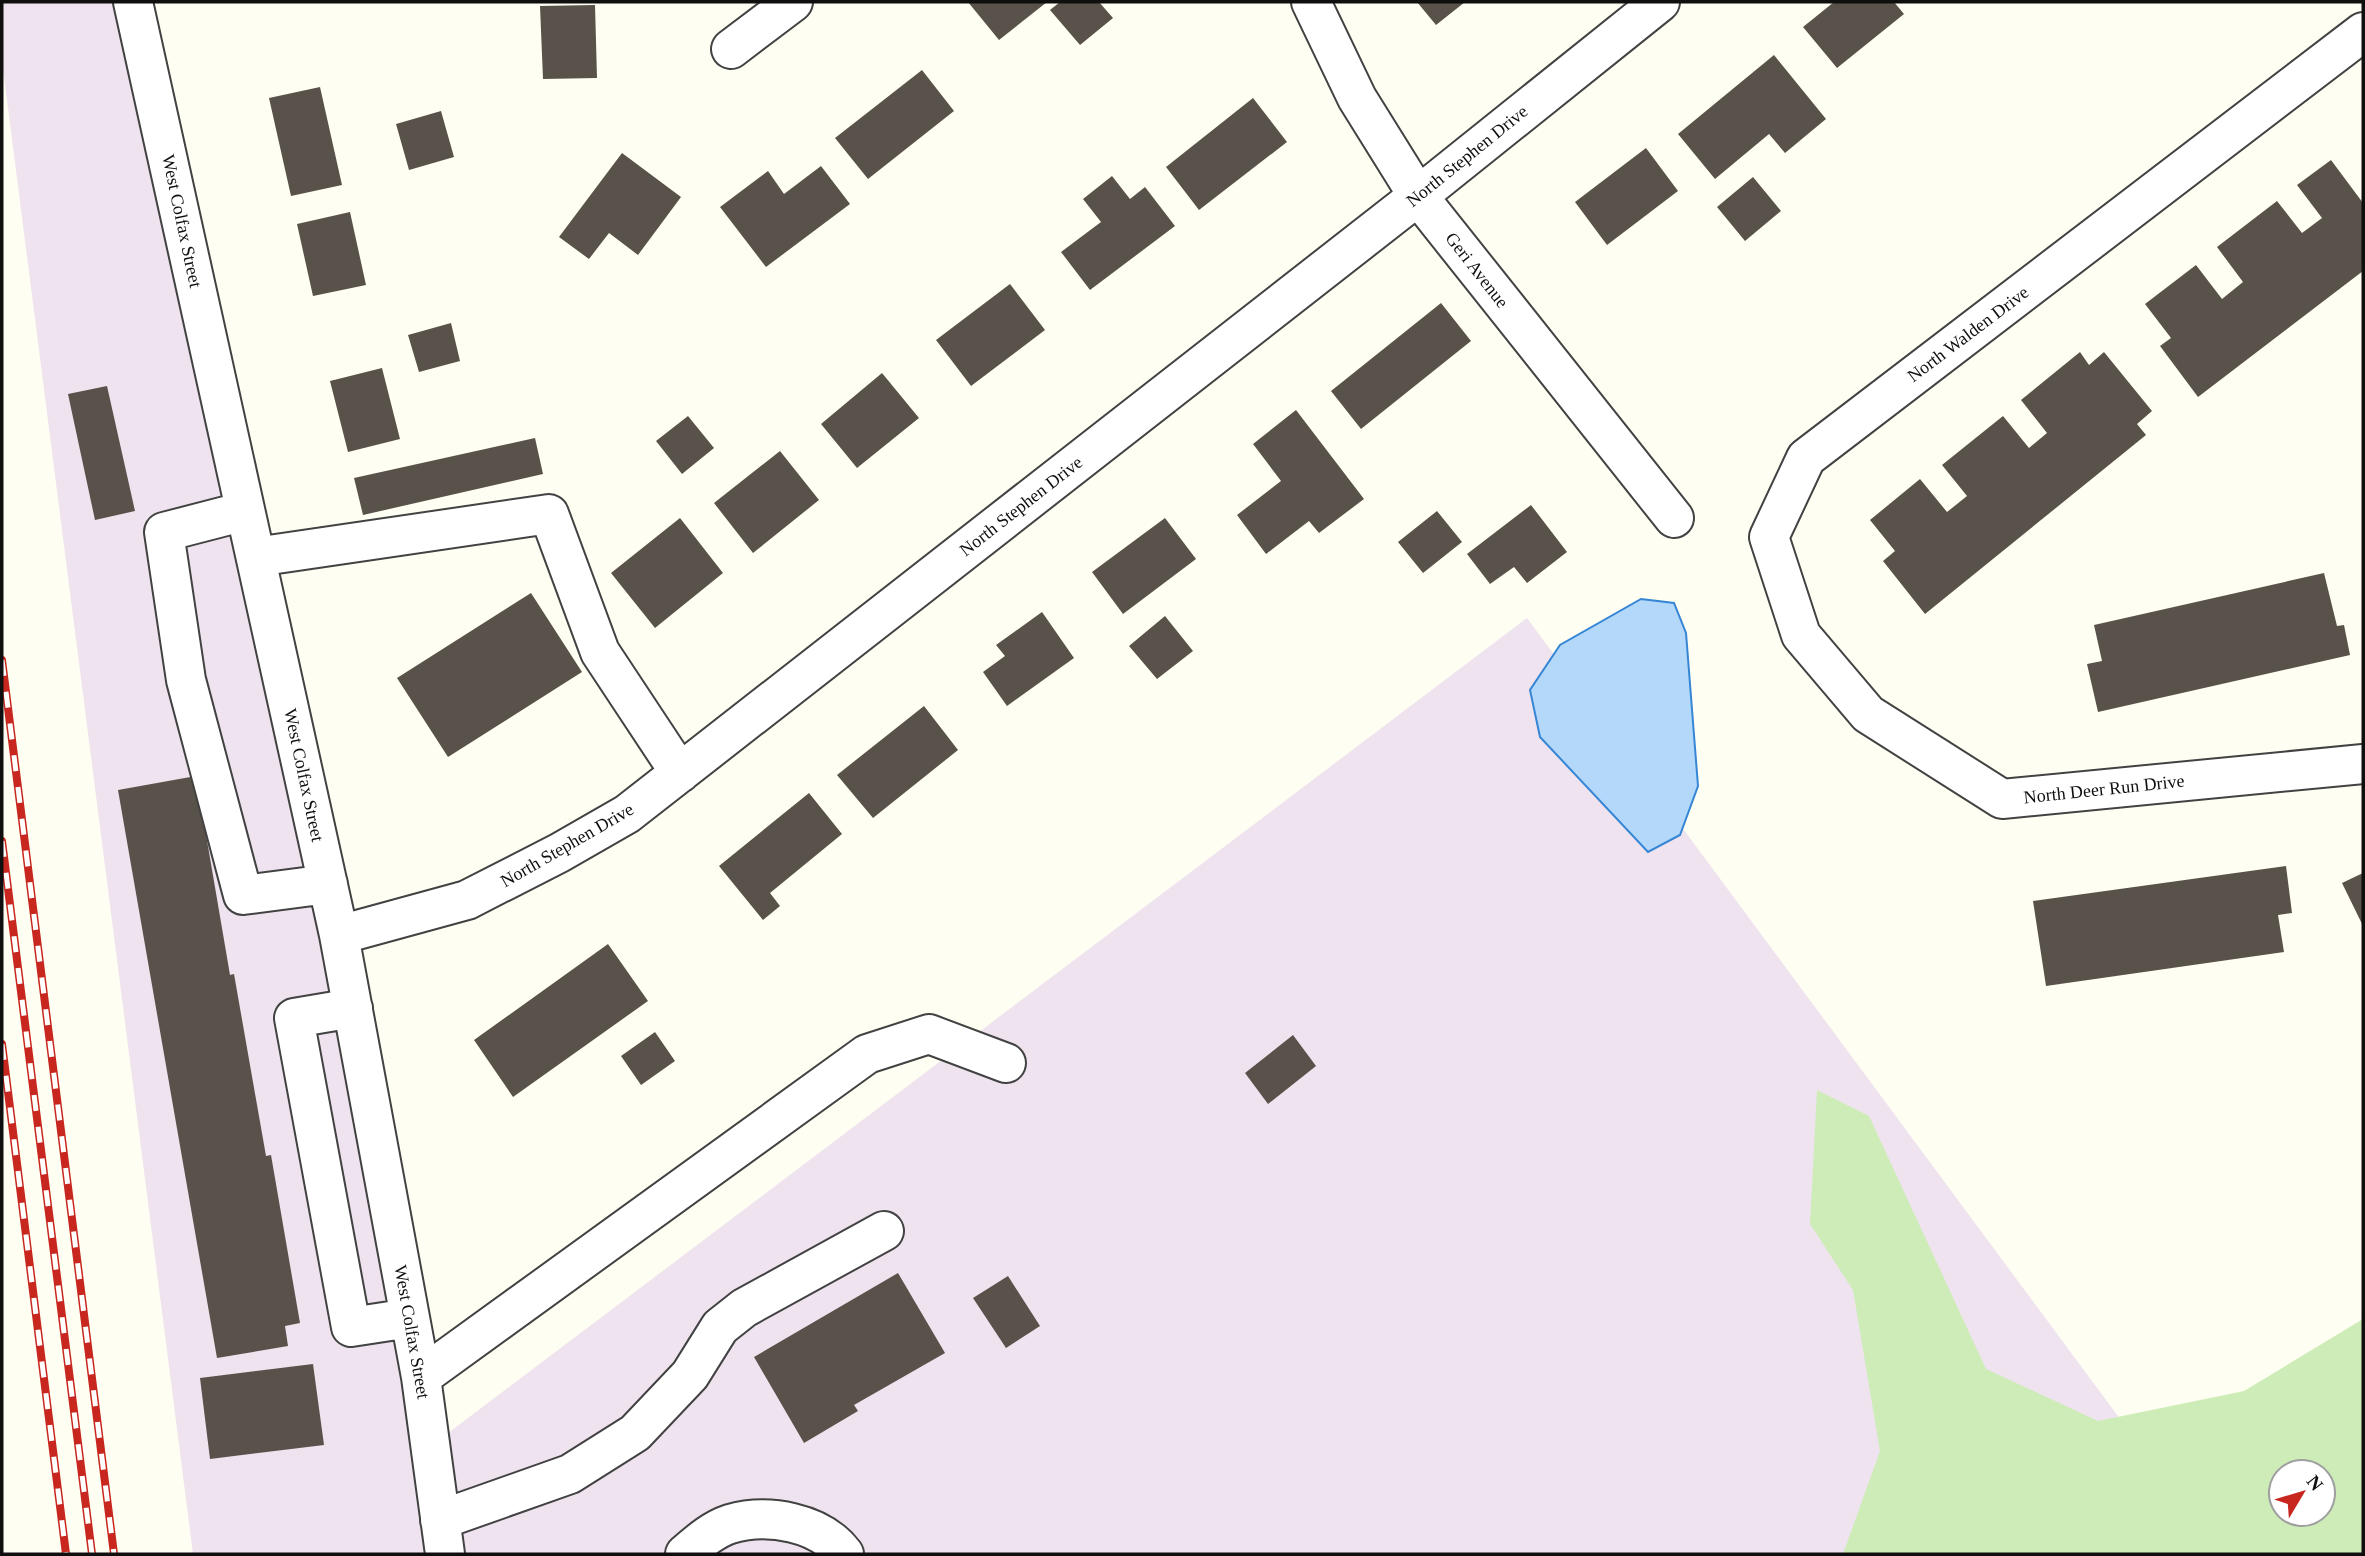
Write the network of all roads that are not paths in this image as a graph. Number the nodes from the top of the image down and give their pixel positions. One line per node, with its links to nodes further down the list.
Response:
1 (133, 2): 8 (street, West Colfax Street)
2 (793, 2): 6 (street)
3 (1311, 2): 7 (street, Geri Avenue)
4 (1660, 2): 7 (street, North Stephen Drive)
5 (2363, 32): 11 (street, North Walden Drive)
6 (731, 49)
7 (1418, 196): 9 (street, Geri Avenue); 13 (street, North Stephen Drive)
8 (245, 510): 10 (street, West Colfax Street); 14 (street)
9 (1674, 518)
10 (256, 557): 13 (street); 14 (street, West Colfax Street)
11 (1868, 714): 12 (street, North Deer Run Drive)
12 (2363, 764)
13 (680, 773): 15 (street, North Stephen Drive)
14 (328, 884): 15 (street, West Colfax Street)
15 (339, 935): 16 (street, West Colfax Street)
16 (353, 1007): 18 (street, West Colfax Street); 19 (street)
17 (1006, 1063): 24 (street)
18 (368, 1090): 19 (street); 20 (street, West Colfax Street)
19 (309, 1100): 21 (street)
20 (389, 1202): 21 (street); 23 (street, West Colfax Street)
21 (330, 1212): 23 (street)
22 (884, 1231): 25 (street)
23 (410, 1318): 24 (street, West Colfax Street)
24 (421, 1377): 25 (street, West Colfax Street)
25 (443, 1537)
26 (685, 1554): 27 (street)
27 (844, 1554)

